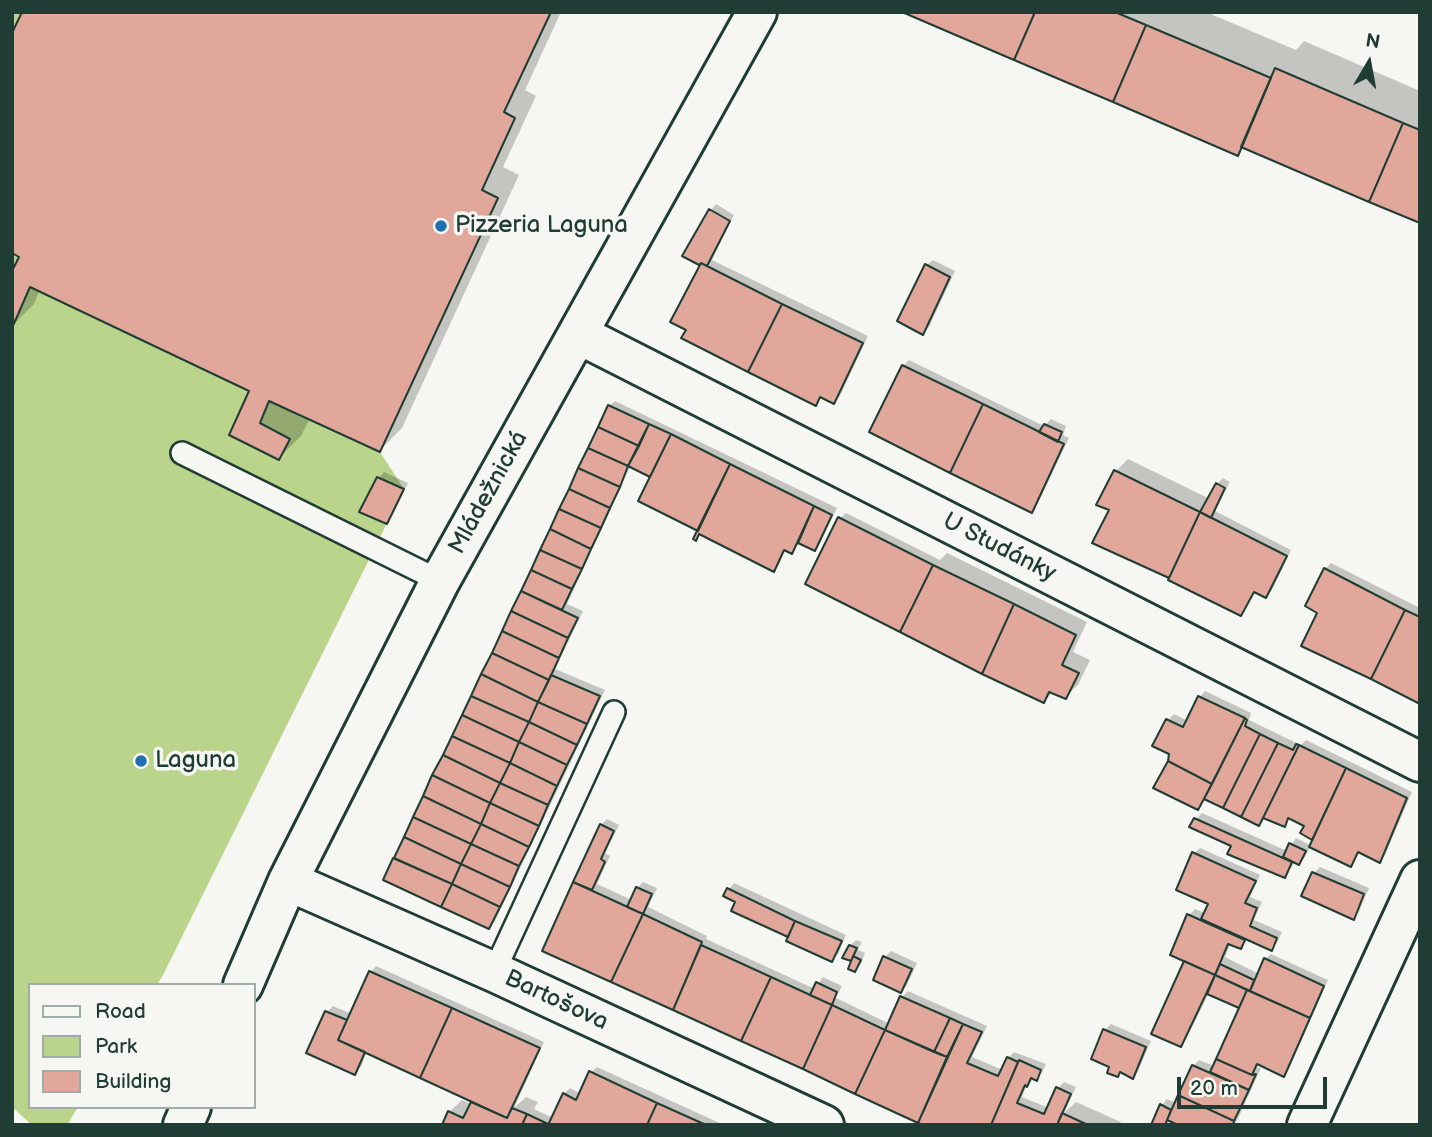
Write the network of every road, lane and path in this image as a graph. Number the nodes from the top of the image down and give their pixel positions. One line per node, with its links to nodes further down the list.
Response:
1 (757, 12): 2 (street, Mládežnická)
2 (578, 334): 4 (street, Mládežnická); 6 (street, U Studánky)
3 (181, 453): 4 (lane)
4 (440, 581): 8 (street, Mládežnická)
5 (614, 712): 9 (lane)
6 (1420, 762)
7 (1420, 880): 14 (street)
8 (288, 881): 9 (street, Bartošova); 10 (street, Mládežnická)
9 (494, 972): 13 (street, Bartošova)
10 (244, 983)
11 (190, 1109): 12 (street)
12 (183, 1125)
13 (824, 1125)
14 (1307, 1125)

